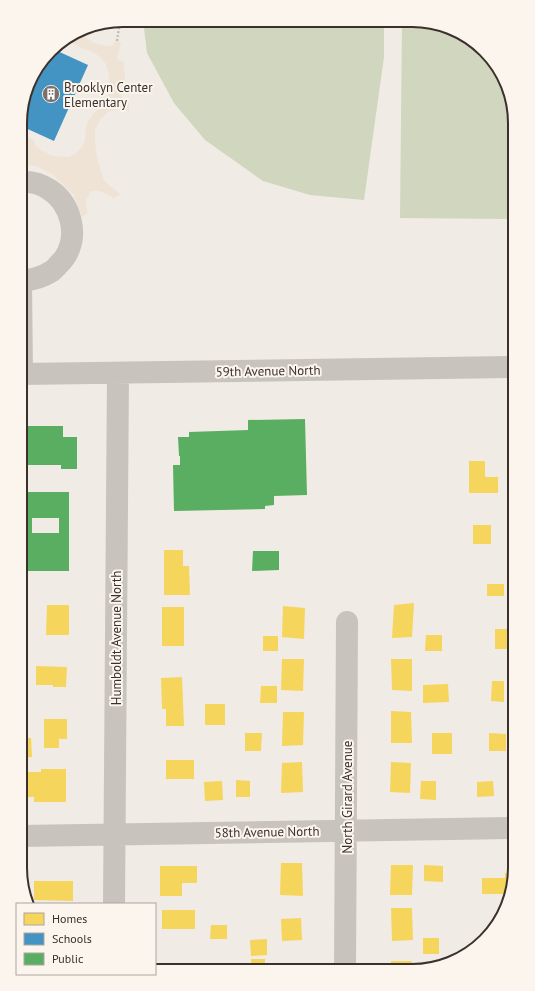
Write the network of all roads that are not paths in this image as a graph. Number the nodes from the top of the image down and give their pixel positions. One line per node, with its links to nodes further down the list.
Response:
1 (27, 181): 2 (street)
2 (27, 280)
3 (508, 367): 4 (street, 59th Avenue North)
4 (118, 373): 5 (street, 59th Avenue North); 9 (street, Humboldt Avenue North)
5 (27, 374)
6 (347, 622): 8 (street, North Girard Avenue)
7 (508, 828): 8 (street, 58th Avenue North)
8 (346, 830): 9 (street, 58th Avenue North); 12 (street, North Girard Avenue)
9 (115, 834): 10 (street, 58th Avenue North); 11 (street, Humboldt Avenue North)
10 (27, 836)
11 (114, 903)
12 (345, 964)

